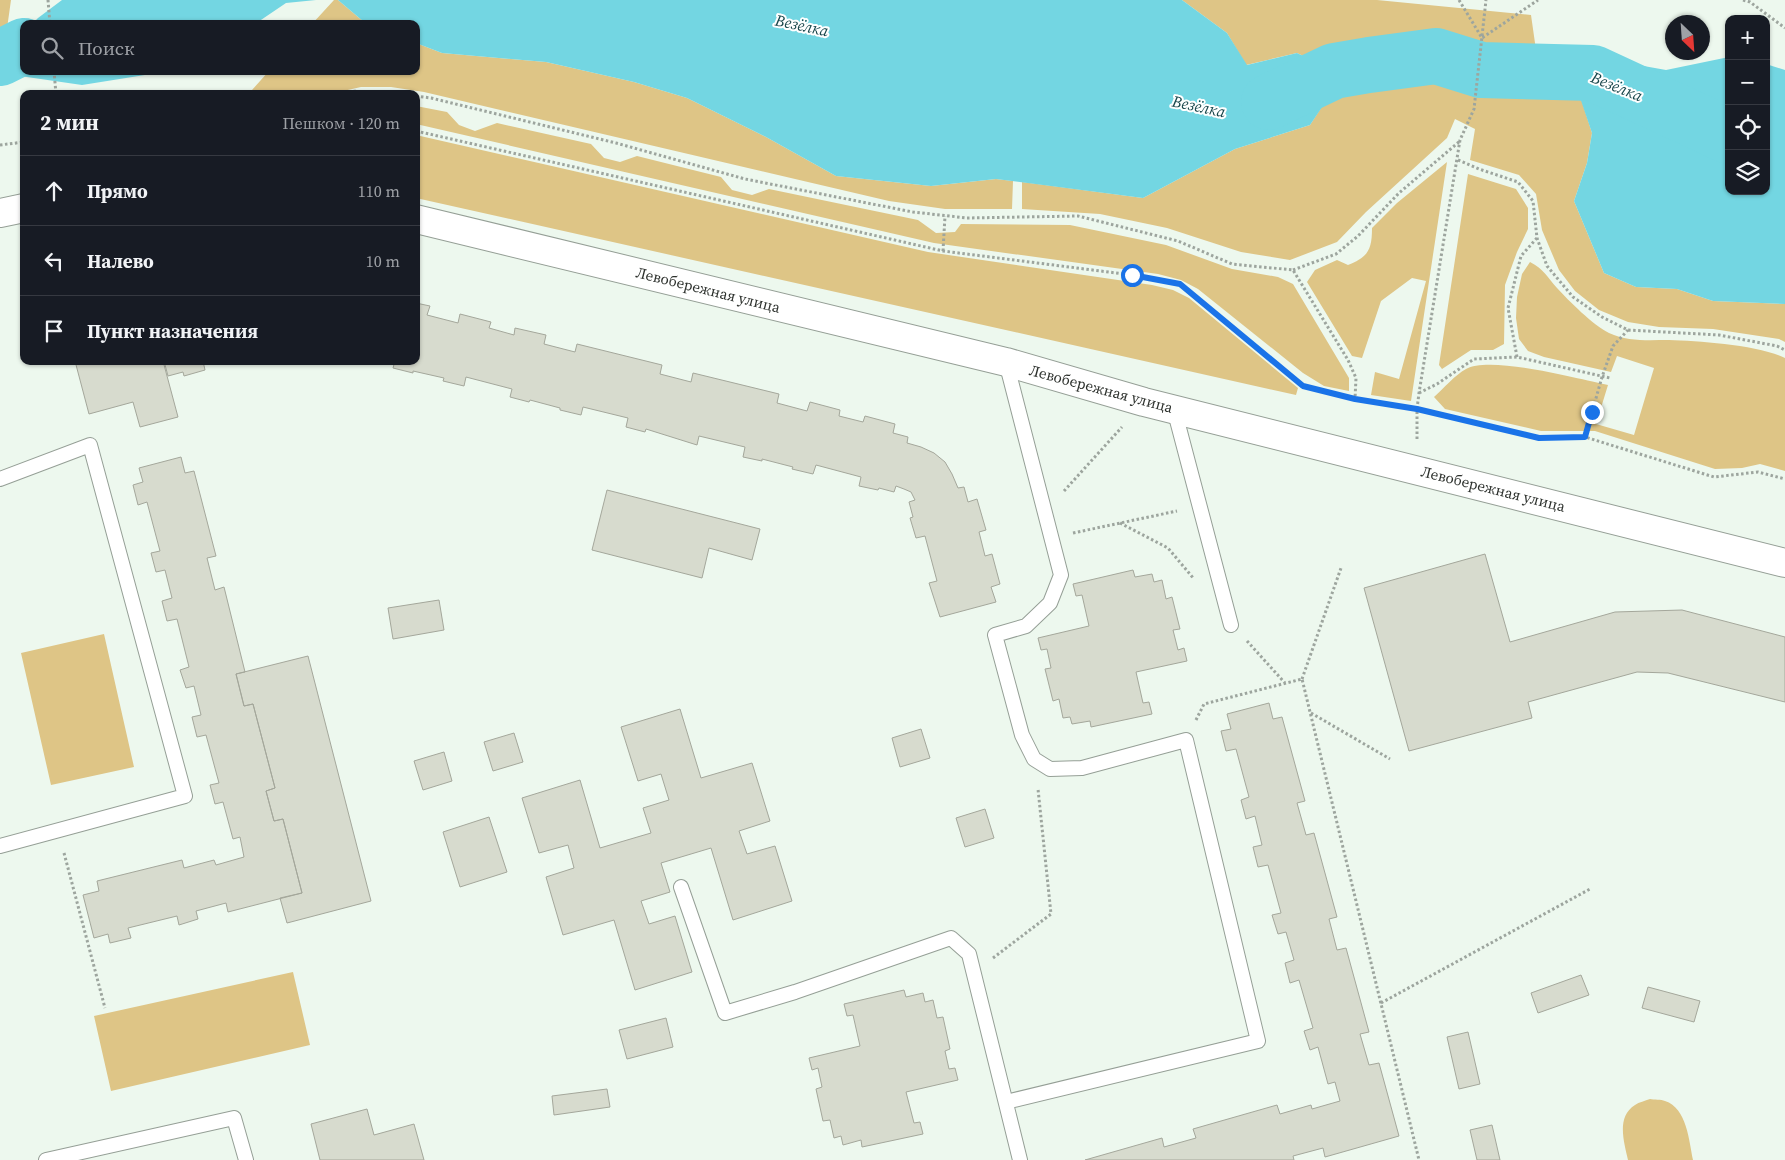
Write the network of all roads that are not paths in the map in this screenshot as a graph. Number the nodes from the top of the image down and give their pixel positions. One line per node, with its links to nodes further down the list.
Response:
1 (20, 209): 2 (street)
2 (0, 213)
3 (420, 220): 4 (street, Левобережная улица)
4 (1006, 362): 5 (street, Левобережная улица); 11 (lane)
5 (1174, 409): 7 (street, Левобережная улица); 8 (lane)
6 (0, 478): 9 (lane)
7 (1785, 563)
8 (1232, 625)
9 (0, 846)
10 (681, 887): 11 (lane)
11 (1006, 1102): 14 (lane)
12 (46, 1160): 13 (lane)
13 (246, 1160)
14 (1020, 1160)

